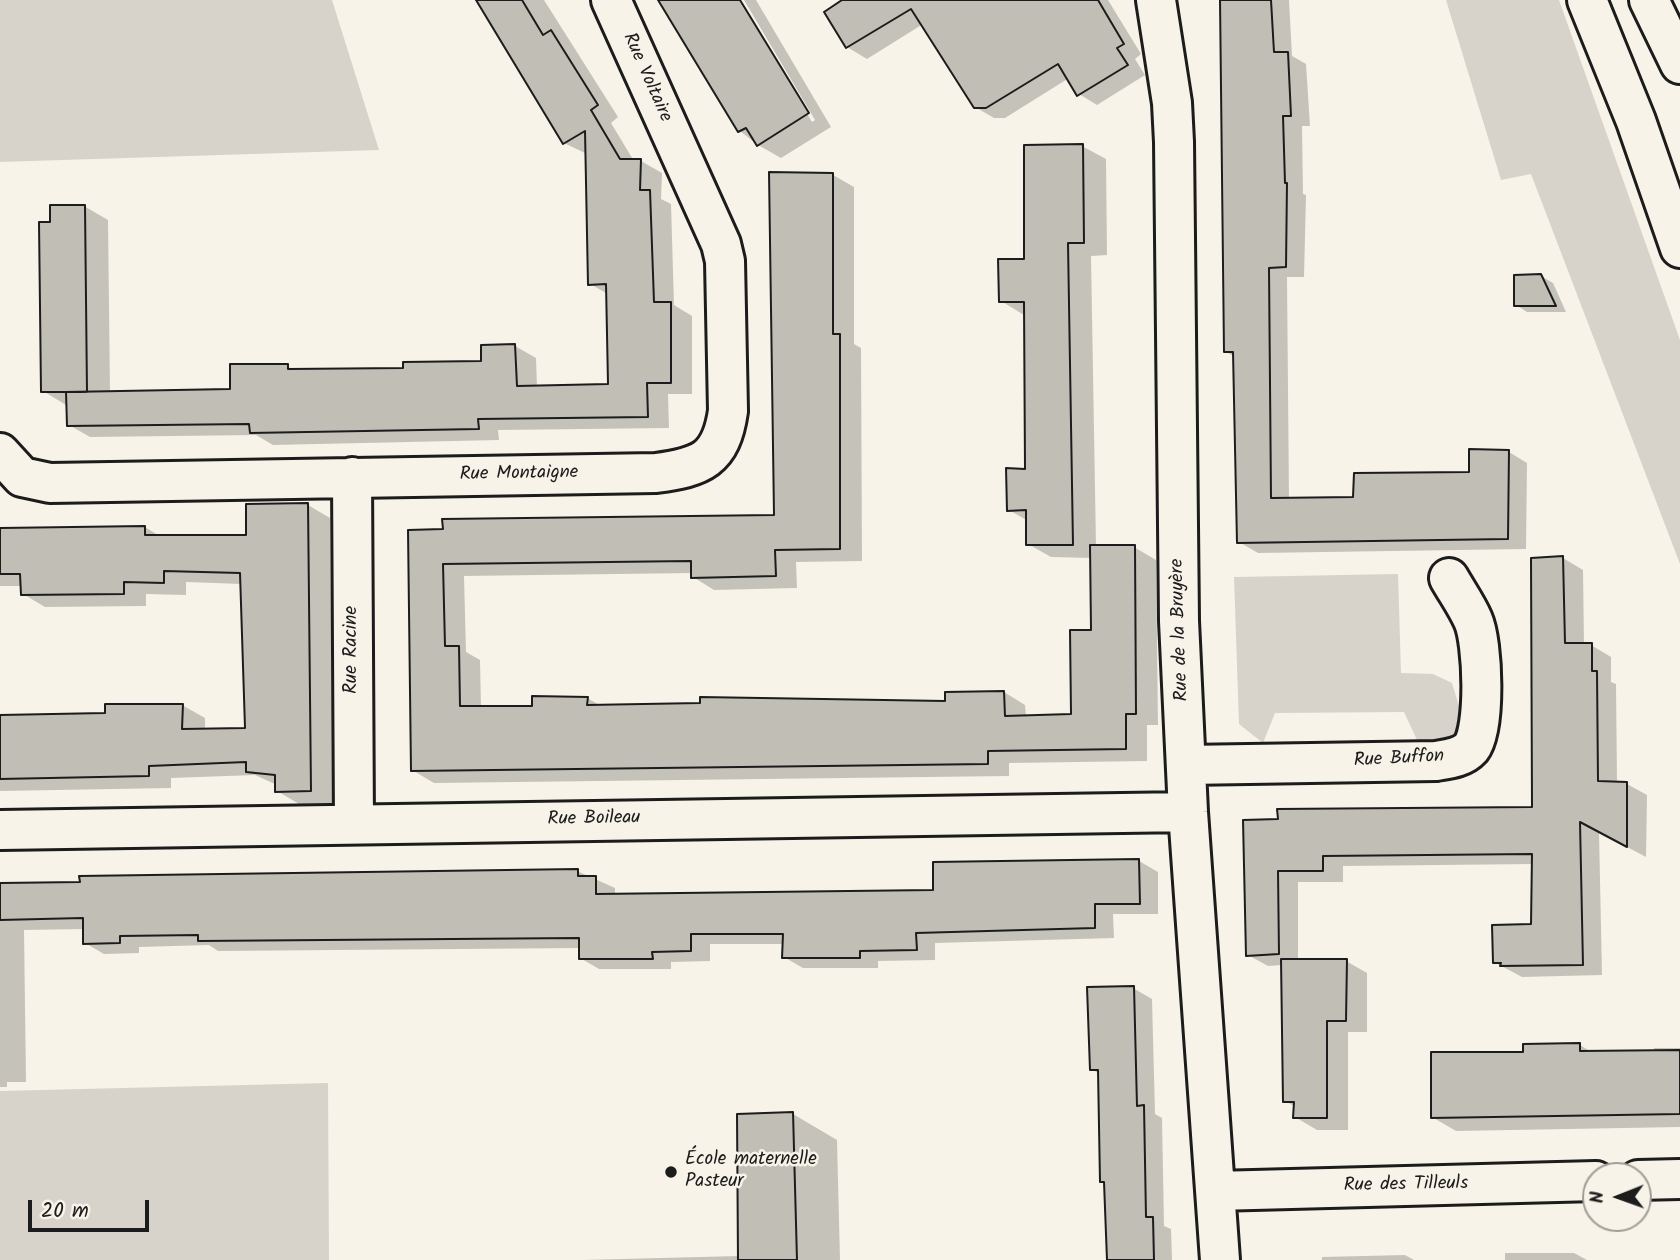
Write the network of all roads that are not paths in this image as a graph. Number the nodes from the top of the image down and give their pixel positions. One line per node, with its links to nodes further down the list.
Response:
1 (611, 0): 6 (main road, Rue Voltaire)
2 (1156, 0): 11 (main road, Rue de la Bruyère)
3 (1587, 0): 7 (main road)
4 (1649, 0): 5 (main road)
5 (1680, 64)
6 (682, 156): 9 (main road, Rue Montaigne)
7 (1680, 248)
8 (6, 462): 9 (main road, Rue Montaigne)
9 (352, 477): 13 (main road, Rue Racine)
10 (1449, 578): 11 (main road, Rue Buffon)
11 (1186, 765): 12 (main road, Rue de la Bruyère)
12 (1188, 812): 13 (main road, Rue Boileau); 18 (main road, Rue de la Bruyère)
13 (354, 823): 14 (main road, Rue Boileau)
14 (0, 830)
15 (1680, 1179): 16 (main road)
16 (1652, 1180)
17 (1582, 1181): 18 (main road, Rue des Tilleuls)
18 (1215, 1191): 19 (main road, Rue de la Bruyère)
19 (1220, 1260)

